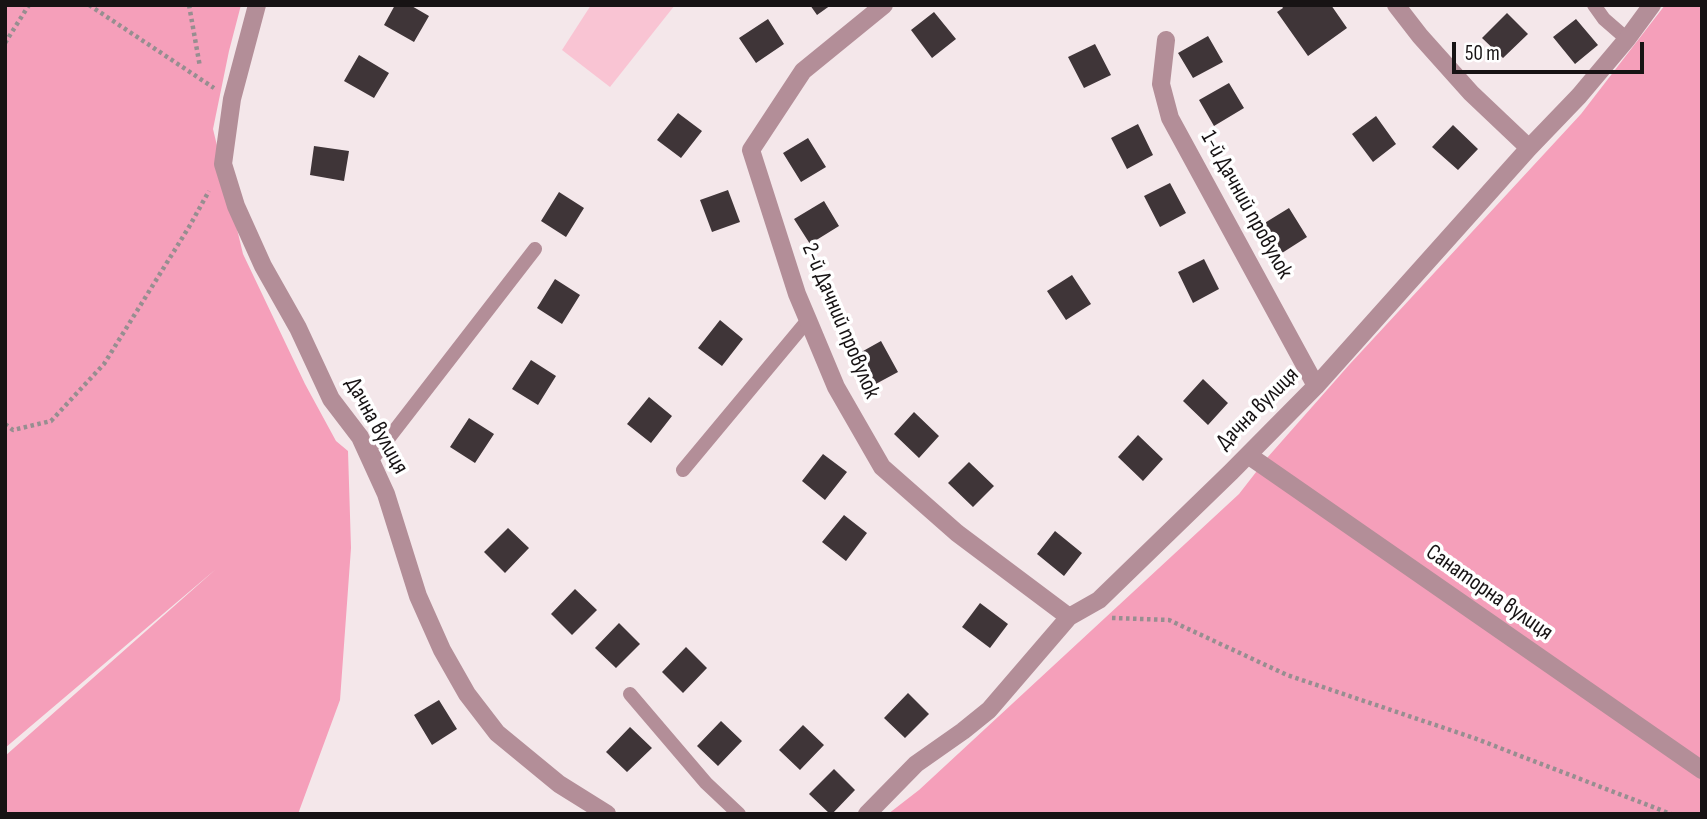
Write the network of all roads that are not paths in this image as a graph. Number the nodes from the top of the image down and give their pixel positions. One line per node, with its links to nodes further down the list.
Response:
1 (257, 5): 13 (street, Дачна вулиця)
2 (884, 5): 10 (street, 2-й Дачний провулок)
3 (1396, 5): 8 (street)
4 (1594, 5): 6 (lane)
5 (1652, 5): 6 (street, Дачна вулиця)
6 (1627, 39): 8 (street, Дачна вулиця)
7 (1166, 40): 11 (street, 1-й Дачний провулок)
8 (1529, 148): 11 (street, Дачна вулиця)
9 (535, 249): 13 (lane)
10 (808, 320): 14 (lane); 15 (street, 2-й Дачний провулок)
11 (1316, 386): 12 (street, Дачна вулиця)
12 (1248, 455): 15 (street, Дачна вулиця); 17 (street, Санаторна вулиця)
13 (371, 461): 18 (street, Дачна вулиця)
14 (683, 470)
15 (1069, 617): 20 (street, Дачна вулиця)
16 (631, 694): 19 (lane)
17 (1702, 770)
18 (607, 814)
19 (739, 814)
20 (867, 814)

